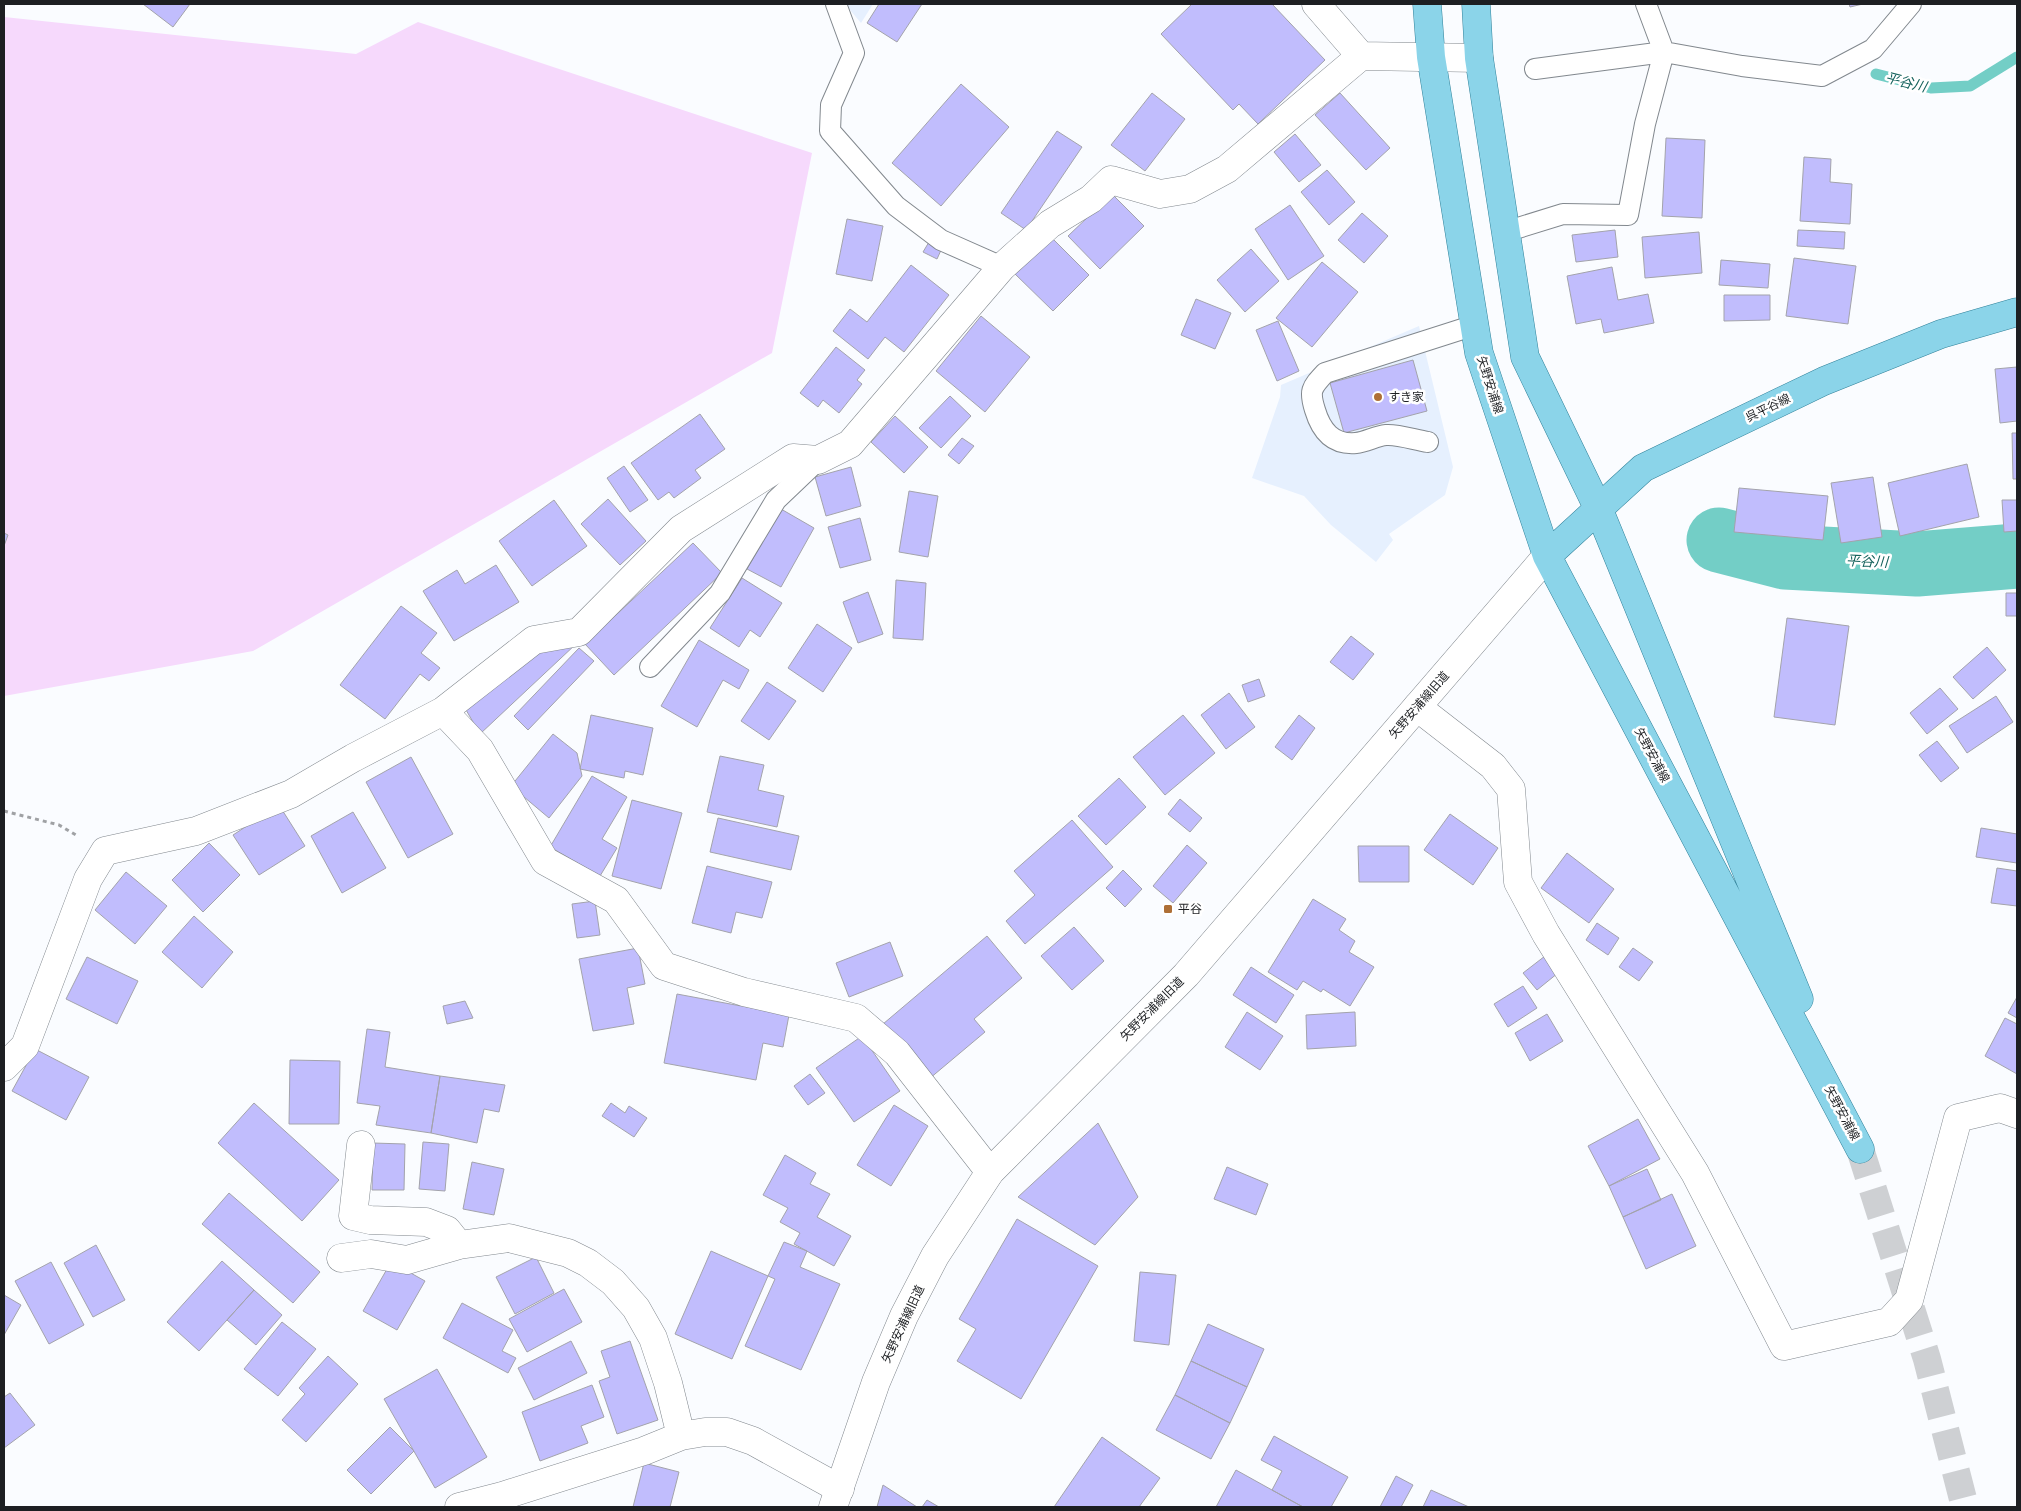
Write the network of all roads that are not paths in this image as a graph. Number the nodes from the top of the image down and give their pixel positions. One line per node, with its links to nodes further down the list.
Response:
1 (836, 4): 13 (lane)
2 (1316, 4): 8 (street)
3 (1427, 4): 9 (main road, 矢野安浦線)
4 (1476, 4): 10 (main road, 矢野安浦線)
5 (1646, 4): 7 (lane)
6 (1911, 4): 7 (lane)
7 (1664, 52): 11 (lane); 12 (lane)
8 (1361, 56): 9 (street); 13 (street)
9 (1431, 57): 10 (street); 15 (main road, 矢野安浦線)
10 (1479, 58): 12 (main road, 矢野安浦線)
11 (1535, 69)
12 (1505, 232): 18 (main road, 矢野安浦線)
13 (1002, 267): 17 (street)
14 (2017, 312): 18 (main road, 呉平谷線)
15 (1475, 325): 16 (lane); 19 (main road, 矢野安浦線)
16 (1428, 442)
17 (818, 460): 20 (lane); 22 (street)
18 (1599, 510): 19 (main road, 呉平谷線); 19 (main road, 矢野安浦線)
19 (1548, 556): 21 (street, 矢野安浦線旧道)
20 (650, 667)
21 (1418, 707): 24 (street); 26 (street, 矢野安浦線旧道)
22 (443, 711): 23 (street); 26 (street)
23 (4, 1066)
24 (2017, 1114)
25 (361, 1145): 27 (street)
26 (990, 1172): 30 (street, 矢野安浦線旧道)
27 (459, 1245): 28 (street); 29 (street)
28 (341, 1258)
29 (681, 1436): 30 (street); 31 (street)
30 (836, 1498)
31 (459, 1507)

